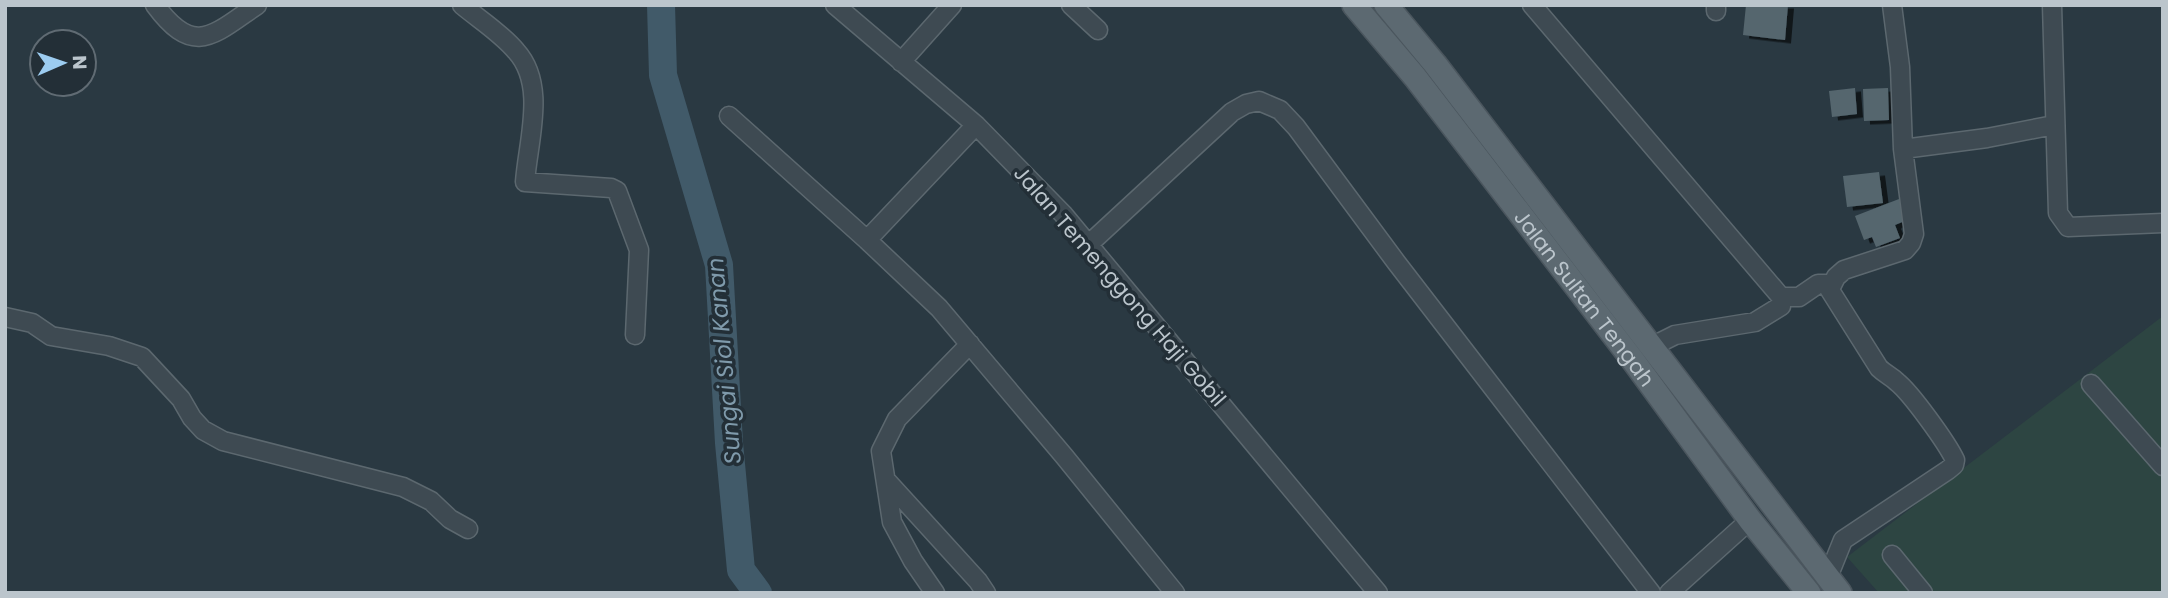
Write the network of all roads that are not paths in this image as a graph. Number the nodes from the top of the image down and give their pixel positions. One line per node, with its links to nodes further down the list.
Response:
1 (155, 5): 2 (street)
2 (257, 5)
3 (462, 5): 24 (street)
4 (835, 5): 13 (street, Jalan Temenggong Haji Gobil)
5 (953, 5): 13 (street)
6 (1071, 5): 12 (street)
7 (1354, 5): 30 (main road, Jalan Sultan Tengah)
8 (1386, 5): 26 (main road, Jalan Sultan Tengah)
9 (1532, 5): 22 (street)
10 (1892, 5): 17 (street)
11 (2052, 5): 16 (street)
12 (1098, 30)
13 (901, 62): 15 (street, Jalan Temenggong Haji Gobil)
14 (729, 116): 19 (street)
15 (975, 125): 19 (street); 20 (street, Jalan Temenggong Haji Gobil)
16 (2054, 125): 17 (street); 18 (street)
17 (1903, 149): 21 (street)
18 (2163, 223)
19 (867, 240): 25 (street)
20 (1089, 244): 37 (street, Jalan Temenggong Haji Gobil); 38 (street)
21 (1830, 289): 22 (street); 33 (street)
22 (1781, 298): 26 (street)
23 (5, 317): 31 (street)
24 (635, 335)
25 (970, 344): 29 (street); 36 (street)
26 (1651, 347): 33 (main road, Jalan Sultan Tengah)
27 (2091, 384): 28 (street)
28 (2163, 466)
29 (886, 481): 34 (street); 35 (street)
30 (1750, 520): 39 (street); 40 (main road, Jalan Sultan Tengah)
31 (468, 529)
32 (1892, 555): 41 (street)
33 (1834, 585)
34 (935, 593)
35 (985, 593)
36 (1175, 593)
37 (1378, 593)
38 (1651, 593)
39 (1669, 593)
40 (1809, 593)
41 (1923, 593)

